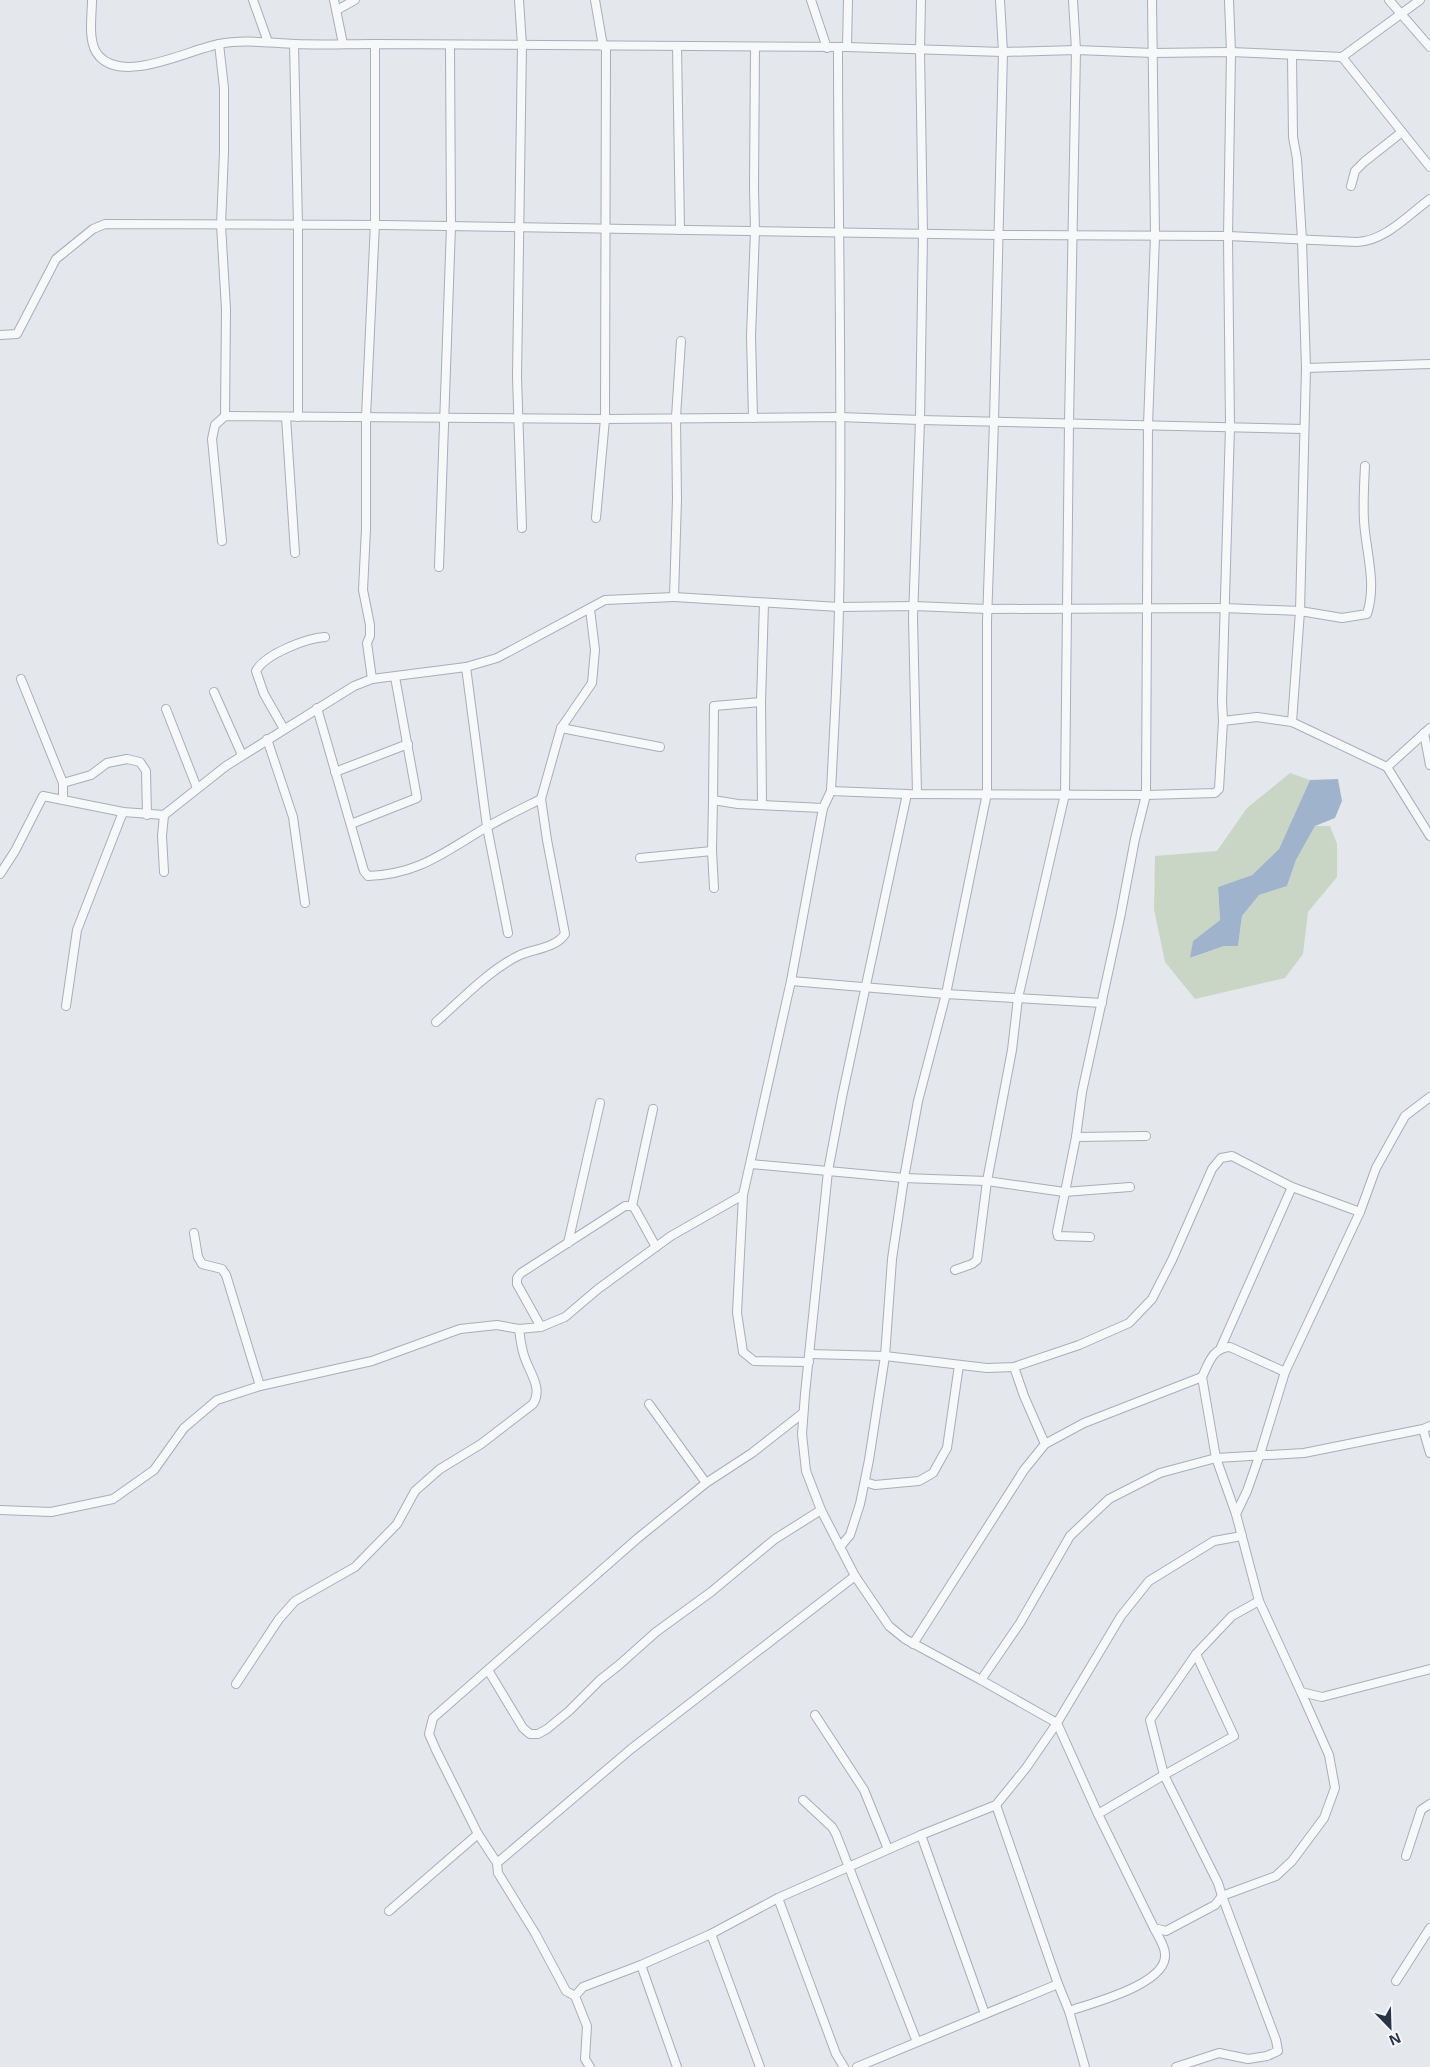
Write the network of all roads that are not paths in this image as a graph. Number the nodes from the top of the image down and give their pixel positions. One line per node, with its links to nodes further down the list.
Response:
1 (92, 0): 19 (street)
2 (252, 0): 18 (street)
3 (334, 0): 16 (street)
4 (355, 0): 16 (street)
5 (519, 0): 24 (street)
6 (595, 0): 25 (street)
7 (811, 0): 30 (street)
8 (848, 0): 28 (street)
9 (921, 0): 32 (street)
10 (1000, 0): 34 (street)
11 (1073, 0): 33 (street)
12 (1152, 0): 36 (street)
13 (1229, 0): 35 (street)
14 (1389, 0): 17 (street)
15 (1420, 0): 17 (street)
16 (336, 10): 21 (street)
17 (1402, 15): 29 (street); 38 (street)
18 (268, 42): 19 (street); 20 (street)
19 (219, 44): 43 (street)
20 (294, 44): 21 (street); 44 (street)
21 (343, 44): 22 (street)
22 (375, 44): 23 (street); 45 (street)
23 (450, 44): 24 (street); 46 (street)
24 (522, 45): 25 (street); 47 (street)
25 (605, 46): 26 (street); 48 (street)
26 (678, 46): 27 (street); 49 (street)
27 (755, 47): 30 (street); 50 (street)
28 (847, 47): 31 (street); 32 (street)
29 (1430, 47)
30 (828, 48): 31 (street)
31 (838, 48): 51 (street)
32 (920, 50): 34 (street); 52 (street)
33 (1076, 50): 34 (street); 36 (street); 54 (street)
34 (1003, 52): 53 (street)
35 (1231, 52): 36 (street); 37 (street); 56 (street)
36 (1153, 53): 55 (street)
37 (1292, 55): 38 (street); 57 (street)
38 (1342, 57): 39 (street)
39 (1402, 132): 40 (street); 41 (street)
40 (1430, 167)
41 (1351, 186)
42 (1430, 198): 57 (street)
43 (221, 225): 44 (street); 58 (street); 62 (street)
44 (298, 226): 45 (street); 64 (street)
45 (375, 226): 46 (street); 65 (street)
46 (451, 226): 47 (street); 68 (street)
47 (519, 228): 48 (street); 69 (street)
48 (604, 229): 49 (street); 71 (street)
49 (680, 230): 50 (street)
50 (755, 231): 51 (street); 70 (street)
51 (838, 233): 52 (street); 67 (street)
52 (923, 234): 53 (street); 72 (street)
53 (999, 235): 54 (street); 73 (street)
54 (1072, 236): 55 (street); 74 (street)
55 (1156, 236): 56 (street); 75 (street)
56 (1228, 236): 57 (street); 76 (street)
57 (1302, 240): 61 (street)
58 (0, 335)
59 (681, 341): 66 (street)
60 (1430, 364): 61 (street)
61 (1306, 368): 77 (street)
62 (225, 416): 63 (street); 81 (street)
63 (286, 417): 64 (street); 82 (street)
64 (298, 417): 65 (street)
65 (366, 417): 68 (street); 97 (street)
66 (676, 417): 70 (street); 71 (street); 84 (street)
67 (840, 417): 70 (street); 72 (street); 87 (street)
68 (444, 418): 69 (street); 83 (street)
69 (518, 418): 71 (street); 80 (street)
70 (753, 418)
71 (605, 419): 79 (street)
72 (920, 420): 73 (street); 86 (street)
73 (994, 421): 74 (street); 91 (street)
74 (1068, 423): 75 (street); 88 (street)
75 (1148, 425): 76 (street); 92 (street)
76 (1230, 427): 77 (street); 89 (street)
77 (1304, 429): 93 (street)
78 (1364, 466): 93 (street)
79 (596, 518)
80 (522, 528)
81 (222, 541)
82 (295, 553)
83 (439, 567)
84 (674, 597): 85 (street); 90 (street)
85 (764, 603): 87 (street); 100 (street)
86 (914, 606): 87 (street); 91 (street); 118 (street)
87 (839, 608): 117 (street)
88 (1068, 608): 91 (street); 92 (street); 121 (street)
89 (1224, 608): 92 (street); 93 (street); 103 (street)
90 (590, 609): 95 (street); 106 (street)
91 (987, 609): 119 (street)
92 (1148, 609): 122 (street)
93 (1300, 611): 104 (street)
94 (326, 637): 105 (street)
95 (466, 667): 96 (street); 132 (street)
96 (395, 677): 97 (street); 109 (street)
97 (372, 679): 101 (street)
98 (21, 680): 115 (street)
99 (214, 692): 111 (street)
100 (761, 702): 125 (street); 126 (street)
101 (317, 708): 105 (street); 114 (street)
102 (166, 709): 116 (street)
103 (1223, 722): 104 (street); 122 (street)
104 (1292, 722): 113 (street)
105 (284, 728): 108 (street)
106 (561, 728): 110 (street); 123 (street)
107 (1427, 731): 112 (street); 113 (street)
108 (267, 739): 111 (street); 139 (street)
109 (408, 744): 114 (street); 131 (street)
110 (660, 747)
111 (242, 755): 116 (street)
112 (1430, 764)
113 (1387, 767): 133 (street)
114 (335, 772): 131 (street)
115 (63, 783): 124 (street); 129 (street)
116 (197, 788): 130 (street)
117 (831, 791): 120 (street); 127 (street)
118 (917, 793): 119 (street); 120 (street)
119 (987, 793): 121 (street); 143 (street)
120 (907, 794): 142 (street)
121 (1065, 794): 122 (street); 144 (street)
122 (1146, 795): 145 (street)
123 (541, 799): 132 (street); 147 (street)
124 (63, 800): 128 (street); 137 (street)
125 (713, 800): 126 (street); 134 (street)
126 (762, 805): 127 (street)
127 (823, 808): 141 (street)
128 (123, 812): 129 (street); 146 (street)
129 (147, 815): 130 (street)
130 (164, 815): 136 (street)
131 (351, 824): 132 (street)
132 (487, 827): 140 (street)
133 (1430, 836)
134 (712, 851): 135 (street); 138 (street)
135 (640, 858)
136 (164, 872)
137 (0, 874)
138 (714, 888)
139 (305, 903)
140 (508, 933)
141 (791, 981): 142 (street); 153 (street)
142 (866, 988): 143 (street); 154 (street)
143 (946, 994): 144 (street); 155 (street)
144 (1018, 998): 145 (street); 156 (street)
145 (1102, 1004): 152 (street)
146 (66, 1006)
147 (436, 1022)
148 (1430, 1097): 162 (street)
149 (600, 1103): 165 (street)
150 (654, 1109): 161 (street)
151 (1146, 1136): 152 (street)
152 (1076, 1137): 159 (street)
153 (751, 1164): 154 (street); 160 (street)
154 (828, 1171): 155 (street); 172 (street)
155 (904, 1178): 156 (street); 171 (street)
156 (987, 1182): 159 (street); 167 (street)
157 (1130, 1187): 159 (street)
158 (1292, 1187): 162 (street); 170 (street); 174 (street)
159 (1064, 1192): 164 (street)
160 (743, 1195): 166 (street); 172 (street)
161 (632, 1206): 165 (street); 166 (street)
162 (1360, 1212): 175 (street)
163 (194, 1233): 177 (street)
164 (1090, 1238)
165 (568, 1243): 168 (street)
166 (656, 1247): 168 (street)
167 (955, 1270)
168 (541, 1327): 169 (street)
169 (519, 1329): 177 (street); 199 (street)
170 (1221, 1347): 175 (street); 176 (street)
171 (885, 1356): 172 (street); 173 (street); 185 (street)
172 (809, 1358): 179 (street)
173 (959, 1365): 174 (street); 185 (street)
174 (1014, 1367): 181 (street)
175 (1285, 1372): 183 (street)
176 (1202, 1377): 181 (street); 184 (street)
177 (260, 1386): 187 (street)
178 (649, 1404): 186 (street)
179 (803, 1413): 186 (street); 188 (street)
180 (1426, 1428): 182 (street); 183 (street)
181 (1045, 1444): 194 (street)
182 (1430, 1453)
183 (1260, 1454): 184 (street); 189 (street)
184 (1216, 1458): 189 (street); 198 (street)
185 (865, 1482): 191 (street)
186 (706, 1483): 197 (street)
187 (0, 1510)
188 (821, 1510): 191 (street); 197 (street)
189 (1236, 1514): 190 (street)
190 (1242, 1536): 193 (street); 202 (street)
191 (840, 1547): 192 (street)
192 (855, 1576): 194 (street); 212 (street)
193 (1259, 1601): 195 (street); 200 (street)
194 (914, 1644): 198 (street)
195 (1196, 1654): 203 (street); 203 (street)
196 (1430, 1669): 200 (street)
197 (488, 1670): 208 (street)
198 (981, 1680): 202 (street)
199 (236, 1684)
200 (1301, 1692): 214 (street)
201 (815, 1715): 210 (street)
202 (1057, 1722): 206 (street); 207 (street)
203 (1164, 1775): 207 (street); 214 (street)
204 (803, 1800): 213 (street)
205 (1430, 1804): 211 (street)
206 (996, 1805): 209 (street); 222 (street)
207 (1098, 1814): 217 (street)
208 (478, 1834): 212 (street); 216 (street)
209 (920, 1835): 210 (street); 225 (street)
210 (888, 1849): 213 (street)
211 (1406, 1856)
212 (497, 1863): 223 (street)
213 (850, 1866): 215 (street); 226 (street)
214 (1222, 1896): 217 (street); 233 (street)
215 (778, 1898): 219 (street); 230 (street)
216 (389, 1911)
217 (1154, 1928): 224 (street)
218 (1430, 1928): 221 (street)
219 (711, 1934): 220 (street); 229 (street)
220 (641, 1965): 223 (street); 228 (street)
221 (1396, 1981)
222 (1058, 1984): 224 (street); 225 (street)
223 (575, 1996): 227 (street)
224 (1069, 2011): 232 (street)
225 (985, 2014): 226 (street)
226 (917, 2042): 231 (street)
227 (590, 2067)
228 (678, 2067)
229 (760, 2067)
230 (844, 2067)
231 (857, 2067)
232 (1084, 2067)
233 (1176, 2067)

